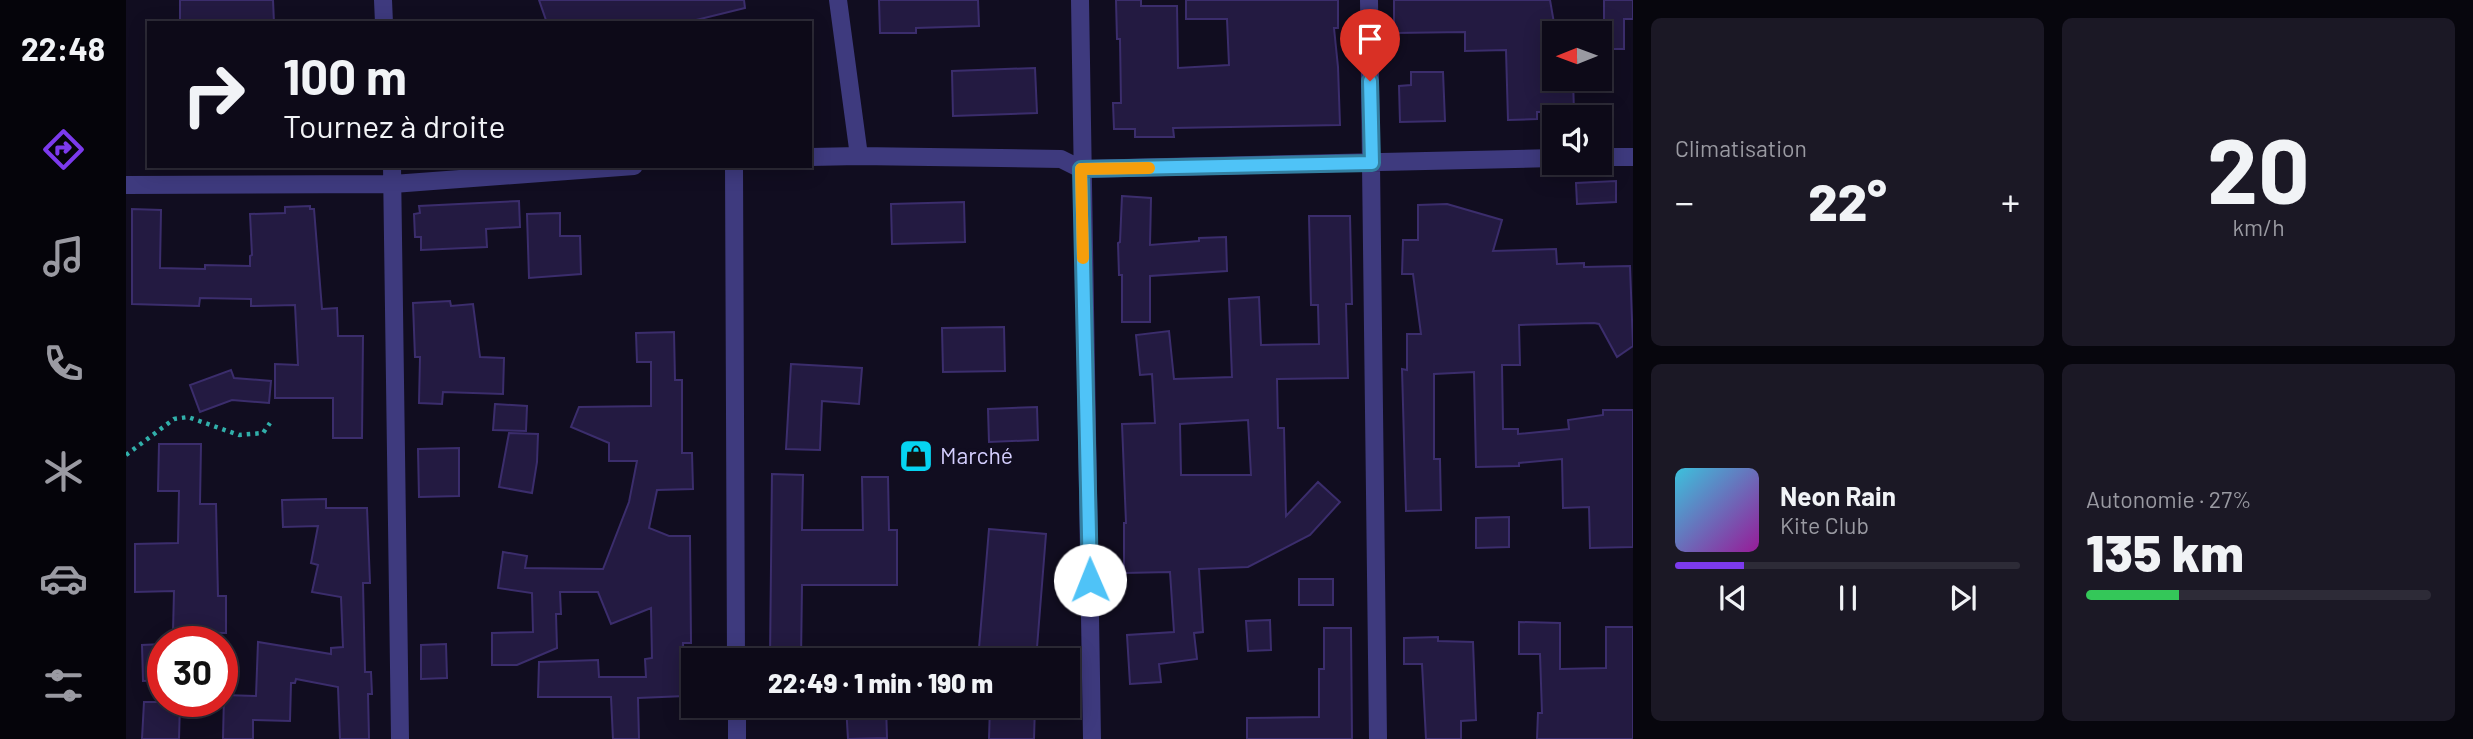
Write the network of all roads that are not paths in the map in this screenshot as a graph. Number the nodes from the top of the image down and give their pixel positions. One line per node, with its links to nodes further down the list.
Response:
1 (383, 0): 5 (street)
2 (838, 0): 6 (street)
3 (1080, 0): 14 (street)
4 (1369, 0): 11 (street)
5 (384, 21)
6 (859, 156): 8 (street); 14 (street)
7 (1633, 156): 9 (street)
8 (812, 157)
9 (1612, 157)
10 (1542, 158): 11 (street)
11 (1372, 163): 14 (street); 22 (street)
12 (580, 168): 15 (street)
13 (734, 168): 17 (street)
14 (1081, 169): 21 (street)
15 (392, 175): 16 (street); 19 (street)
16 (126, 185)
17 (736, 648)
18 (737, 718): 20 (street)
19 (400, 739)
20 (737, 739)
21 (1092, 739)
22 (1378, 739)

